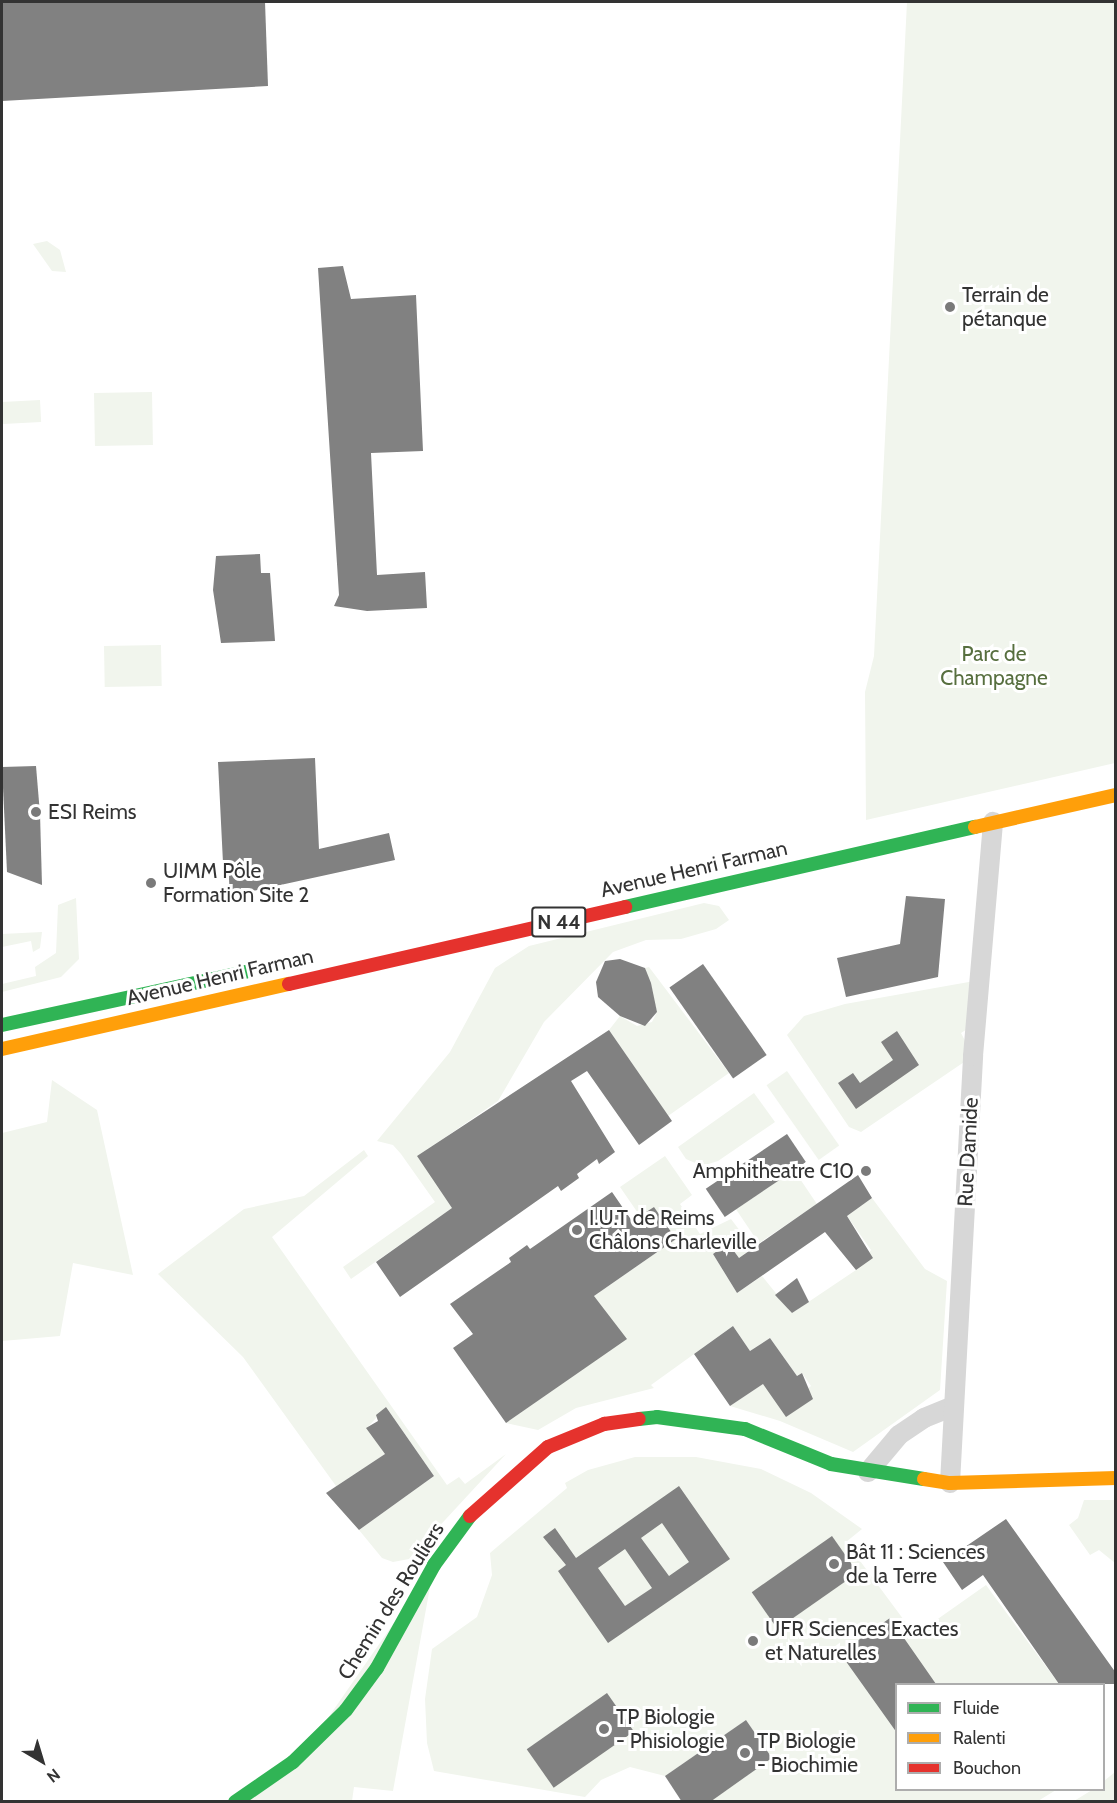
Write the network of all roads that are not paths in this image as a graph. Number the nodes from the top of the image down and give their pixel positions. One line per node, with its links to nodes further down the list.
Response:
1 (1116, 795): 2 (main road, Avenue Henri Farman / N 44)
2 (993, 822): 5 (main road, Avenue Henri Farman / N 44); 6 (street, Rue Damide)
3 (264, 967): 4 (main road, Avenue Henri Farman)
4 (2, 1025)
5 (2, 1049)
6 (953, 1406): 7 (street); 9 (street, Rue Damide)
7 (868, 1472): 9 (main road, Chemin des Rouliers); 10 (main road, Chemin des Rouliers)
8 (1116, 1478): 9 (main road, Chemin des Rouliers)
9 (950, 1483)
10 (235, 1802)

